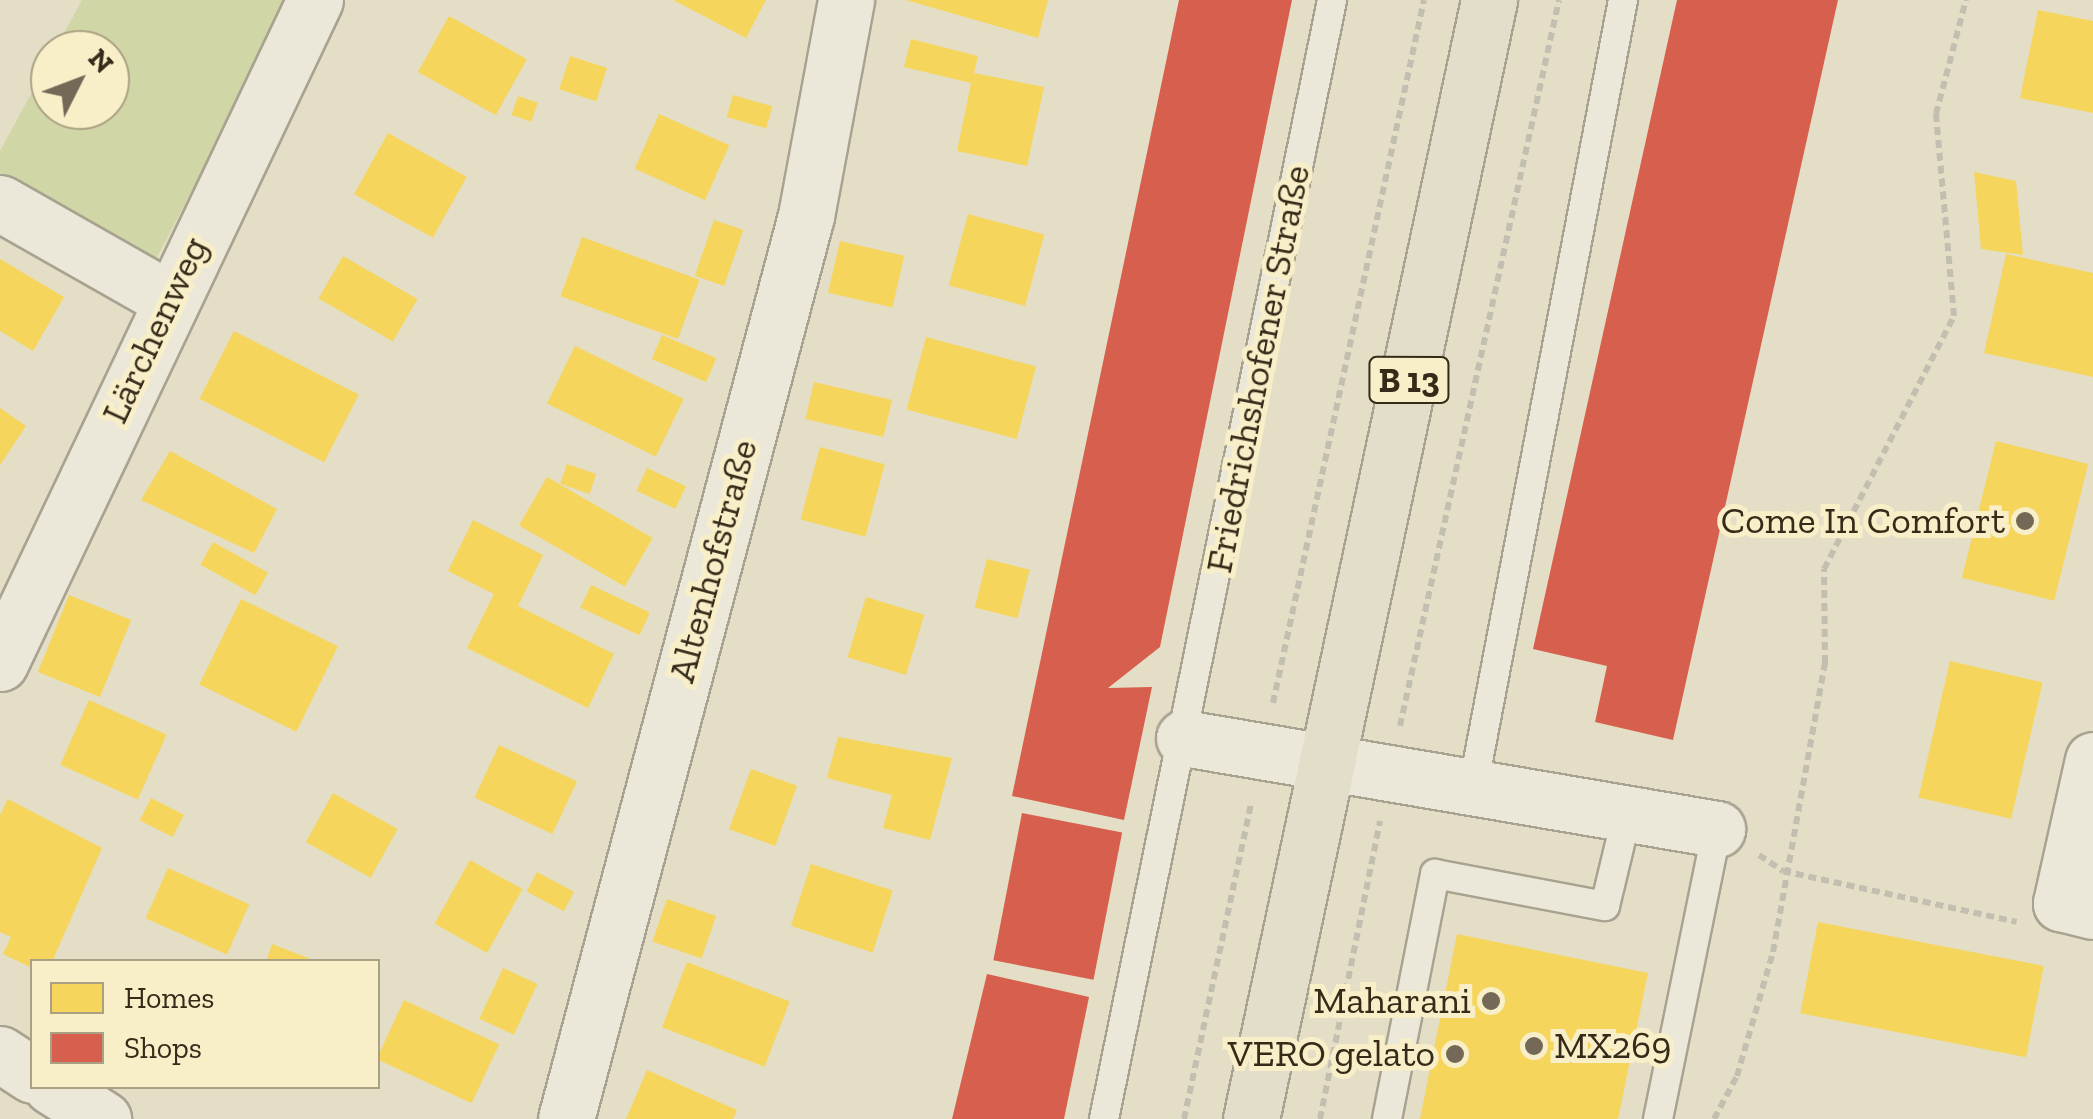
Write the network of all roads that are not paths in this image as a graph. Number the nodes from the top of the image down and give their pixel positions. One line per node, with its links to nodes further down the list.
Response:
1 (315, 0): 7 (street, Lärchenweg)
2 (846, 0): 20 (street, Altenhofstraße)
3 (1332, 0): 9 (lane, Friedrichshofener Straße)
4 (1488, 0): 10 (main road, B 13)
5 (1623, 0): 11 (lane)
6 (0, 203): 7 (street)
7 (169, 299): 8 (street, Lärchenweg)
8 (0, 663)
9 (1184, 738): 10 (street); 21 (lane, Friedrichshofener Straße)
10 (1329, 760): 11 (street); 22 (main road, B 13)
11 (1474, 782): 13 (street)
12 (2090, 792): 15 (street)
13 (1628, 810): 14 (street); 23 (lane)
14 (1717, 829): 24 (lane)
15 (2077, 907)
16 (0, 1054): 17 (street)
17 (30, 1074)
18 (57, 1089): 19 (street)
19 (103, 1119)
20 (566, 1119)
21 (1104, 1119)
22 (1250, 1119)
23 (1386, 1119)
24 (1658, 1119)

